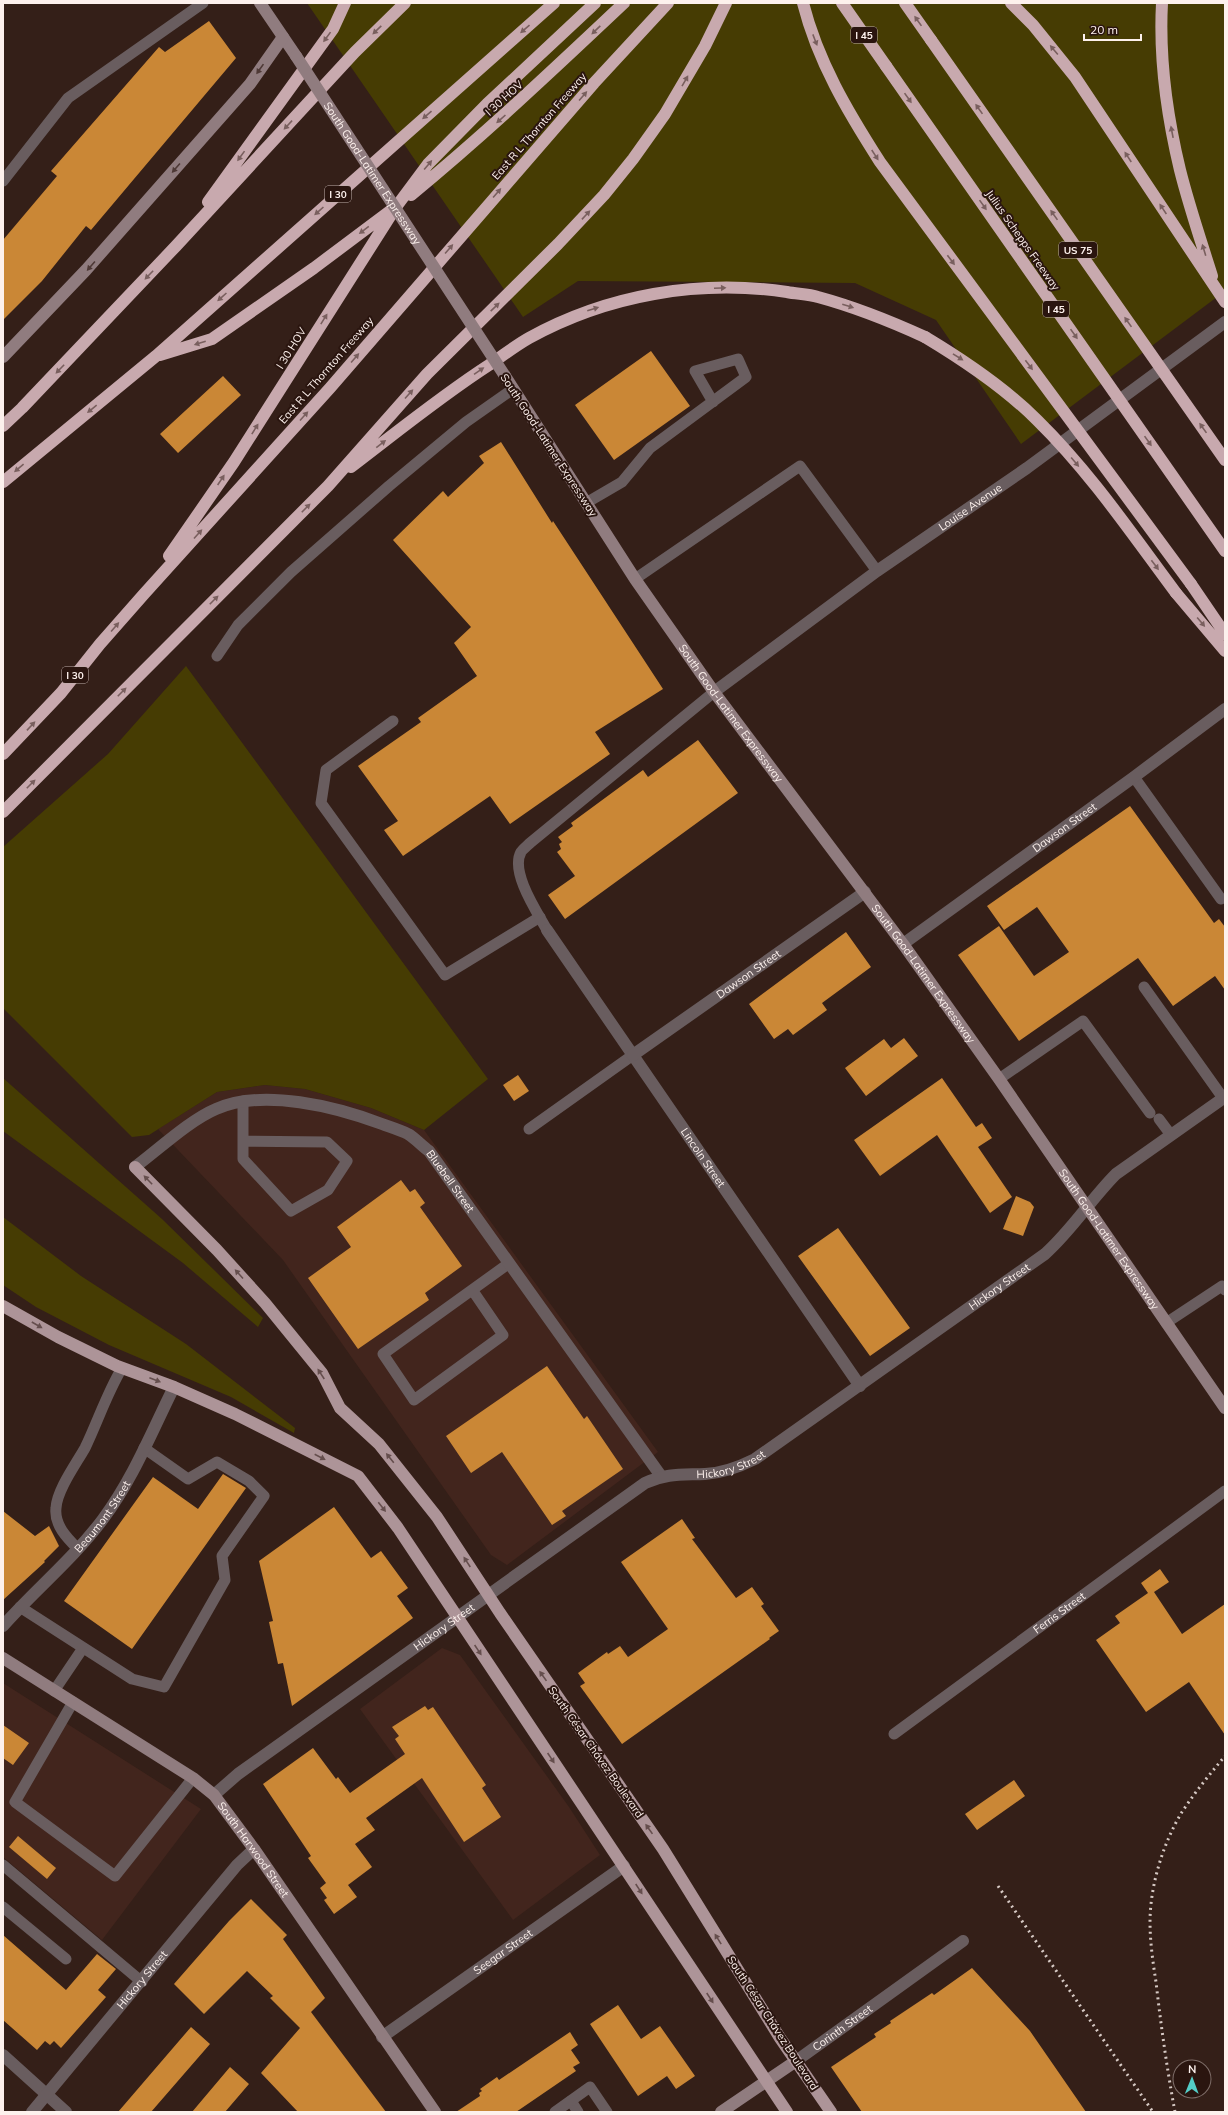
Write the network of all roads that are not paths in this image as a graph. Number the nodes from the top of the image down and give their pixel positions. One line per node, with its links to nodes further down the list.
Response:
1 (203, 3): 16 (lane)
2 (260, 3): 15 (main road, South Good-Latimer Expressway)
3 (345, 3): 18 (highway, one-way to 18)
4 (405, 3): 18 (highway, one-way to 18)
5 (554, 3): 22 (highway, I 30, one-way to 22)
6 (595, 3): 17 (highway, I 30 HOV, one-way to 6)
7 (624, 3): 17 (highway, I 30 HOV, one-way to 17)
8 (668, 3): 34 (highway, East R L Thornton Freeway / I 30, one-way to 8)
9 (726, 3): 29 (highway, one-way to 9)
10 (803, 3): 35 (highway, one-way to 35, bridge)
11 (842, 3): 31 (highway, Julius Schepps Freeway / I 45, one-way to 31, bridge)
12 (905, 3): 27 (highway, US 75, one-way to 12, bridge)
13 (1011, 3): 19 (highway, one-way to 13)
14 (1162, 3): 19 (highway, one-way to 14)
15 (283, 37): 23 (main road, one-way to 23); 24 (main road, South Good-Latimer Expressway, bridge)
16 (3, 181)
17 (396, 207): 22 (highway, I 30 HOV, one-way to 22); 34 (highway, I 30 HOV, one-way to 17)
18 (176, 246): 26 (highway, one-way to 26)
19 (1216, 288): 20 (highway)
20 (1225, 302)
21 (1225, 322): 32 (street, Louise Avenue)
22 (156, 356): 28 (highway, I 30, one-way to 28)
23 (3, 357)
24 (513, 388): 30 (main road, South Good-Latimer Expressway); 37 (lane)
25 (713, 402): 25 (lane); 30 (lane)
26 (3, 426)
27 (1225, 460)
28 (3, 482)
29 (328, 486): 36 (highway, one-way to 36, bridge); 43 (highway, one-way to 29)
30 (586, 503): 33 (main road, South Good-Latimer Expressway)
31 (1225, 551)
32 (877, 571): 33 (lane); 38 (street, Louise Avenue)
33 (635, 579): 38 (main road, South Good-Latimer Expressway)
34 (144, 594): 41 (highway, East R L Thornton Freeway / I 30, one-way to 34)
35 (1225, 634)
36 (1225, 651)
37 (217, 656)
38 (714, 692): 44 (main road, South Good-Latimer Expressway); 46 (lane)
39 (1225, 709): 42 (street, Dawson Street)
40 (393, 721): 46 (lane)
41 (3, 754)
42 (1134, 777): 45 (lane); 48 (street, Dawson Street)
43 (3, 812)
44 (865, 892): 48 (main road, South Good-Latimer Expressway); 50 (street, Dawson Street)
45 (1221, 899)
46 (540, 917): 47 (lane)
47 (547, 930): 50 (street, Lincoln Street)
48 (903, 944): 51 (main road, South Good-Latimer Expressway)
49 (1144, 987): 52 (lane)
50 (633, 1056): 54 (lane); 65 (street, Lincoln Street)
51 (999, 1079): 55 (lane); 58 (main road, South Good-Latimer Expressway)
52 (1224, 1097): 55 (street, Hickory Street)
53 (243, 1102): 56 (lane); 57 (street, Bluebell Street); 59 (street, Bluebell Street)
54 (528, 1130)
55 (1170, 1135): 58 (street, Hickory Street)
56 (243, 1141): 56 (lane)
57 (135, 1167): 72 (main road, South César Chávez Boulevard, one-way to 57)
58 (1088, 1208): 63 (main road, South Good-Latimer Expressway); 65 (street, Hickory Street)
59 (508, 1264): 61 (lane); 69 (street, Bluebell Street)
60 (1225, 1290): 63 (lane)
61 (473, 1291): 61 (lane)
62 (3, 1306): 64 (main road, one-way to 64)
63 (1166, 1323): 67 (main road, South Good-Latimer Expressway)
64 (122, 1368): 66 (main road, one-way to 66); 71 (lane)
65 (860, 1386): 69 (street, Hickory Street)
66 (174, 1387): 68 (street, Beaumont Street); 74 (main road, one-way to 74)
67 (1225, 1408)
68 (144, 1448): 71 (street, Beaumont Street); 76 (lane)
69 (661, 1476): 72 (street, Hickory Street)
70 (1225, 1490): 80 (lane, Ferris Street)
71 (78, 1549): 73 (street, Beaumont Street)
72 (488, 1595): 74 (street, Hickory Street); 92 (main road, South César Chávez Boulevard, one-way to 72)
73 (20, 1607): 75 (street, Beaumont Street); 76 (lane)
74 (456, 1618): 82 (street, Hickory Street); 85 (main road, one-way to 85)
75 (3, 1626)
76 (83, 1648): 78 (lane)
77 (3, 1658): 78 (main road, South Harwood Street)
78 (54, 1691): 79 (main road, South Harwood Street)
79 (73, 1702): 81 (main road, South Harwood Street); 81 (lane)
80 (894, 1734)
81 (193, 1778): 82 (main road, South Harwood Street)
82 (214, 1795): 83 (main road, South Harwood Street)
83 (254, 1849): 89 (street, Hickory Street); 90 (main road, South Harwood Street)
84 (3, 1865): 89 (lane)
85 (624, 1866): 90 (street, Seegar Street); 93 (main road, one-way to 93)
86 (3, 1907): 88 (lane)
87 (963, 1941): 92 (street, Corinth Street)
88 (66, 1959)
89 (142, 1982): 94 (street, Hickory Street)
90 (382, 2037): 98 (main road, South Harwood Street)
91 (3, 2055): 94 (street)
92 (796, 2061): 93 (main road, Corinth Street); 104 (main road, South César Chávez Boulevard)
93 (766, 2082): 102 (main road, Corinth Street); 103 (main road)
94 (46, 2094): 96 (street, Hickory Street); 97 (street)
95 (571, 2101): 99 (lane); 100 (lane); 101 (lane)
96 (32, 2112)
97 (66, 2112)
98 (435, 2112)
99 (555, 2112)
100 (578, 2112)
101 (607, 2112)
102 (721, 2112)
103 (787, 2112)
104 (831, 2112)

